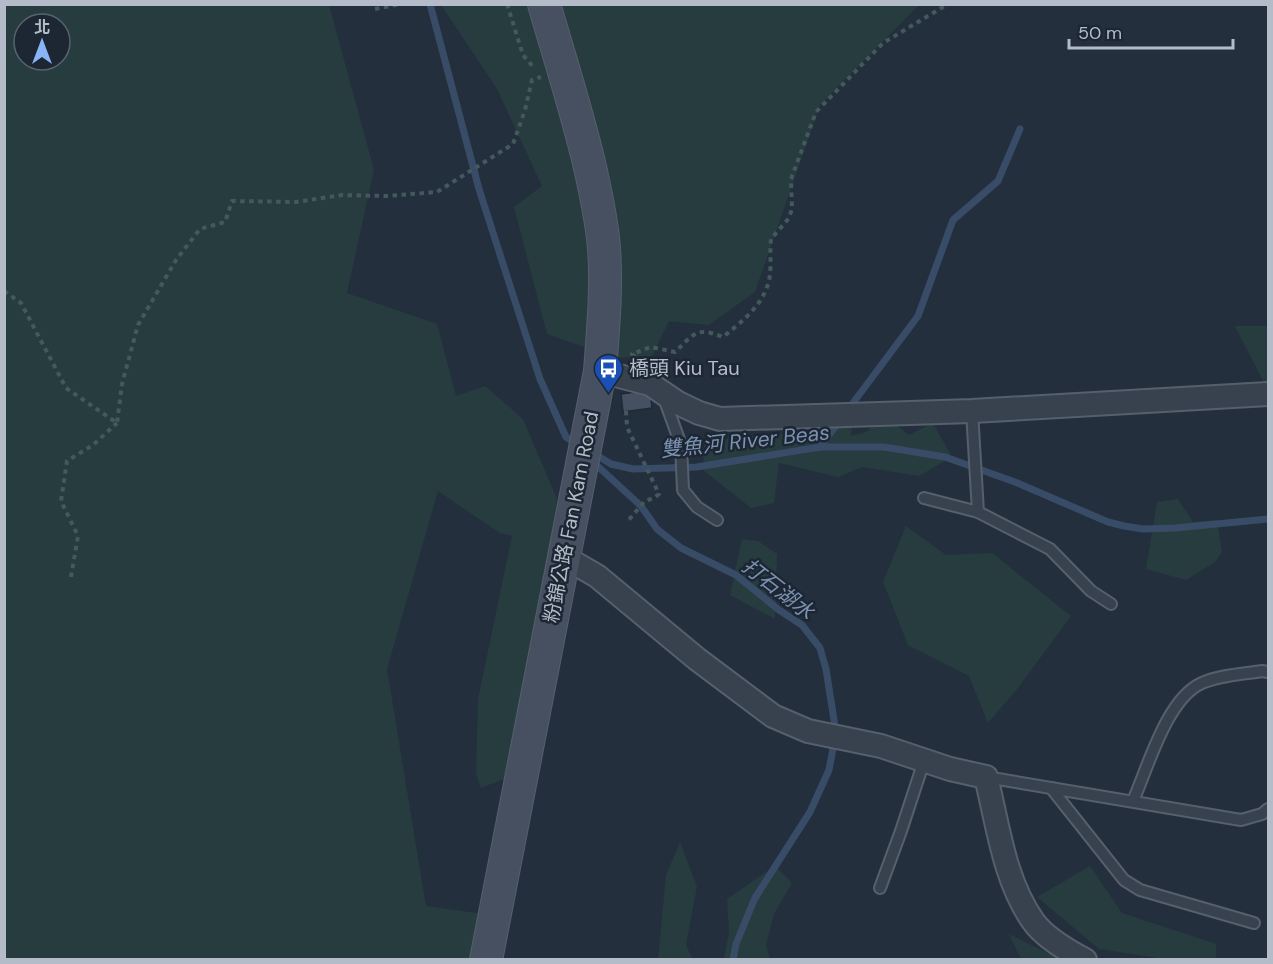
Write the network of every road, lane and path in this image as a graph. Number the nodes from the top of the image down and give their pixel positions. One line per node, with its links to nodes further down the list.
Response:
1 (401, 4): 5 (path)
2 (507, 4): 12 (path)
3 (544, 4): 7 (main road, 粉錦公路 Fan Kam Road)
4 (948, 4): 8 (path)
5 (375, 9)
6 (4, 291): 12 (path)
7 (597, 386): 8 (street); 17 (main road, 粉錦公路 Fan Kam Road)
8 (661, 389): 11 (street); 15 (lane)
9 (1269, 394): 11 (street)
10 (626, 411): 16 (path)
11 (972, 411): 14 (lane)
12 (117, 423): 18 (path)
13 (924, 498): 14 (lane)
14 (978, 512): 19 (lane)
15 (717, 520)
16 (627, 522)
17 (564, 557): 21 (street); 28 (main road, 粉錦公路 Fan Kam Road)
18 (71, 577)
19 (1111, 604)
20 (1269, 672): 24 (lane)
21 (924, 761): 22 (street); 26 (lane)
22 (986, 777): 23 (lane); 29 (street)
23 (1051, 788): 24 (lane); 27 (lane)
24 (1133, 801): 25 (lane)
25 (1269, 809)
26 (880, 888)
27 (1254, 923)
28 (486, 960)
29 (1085, 960)

